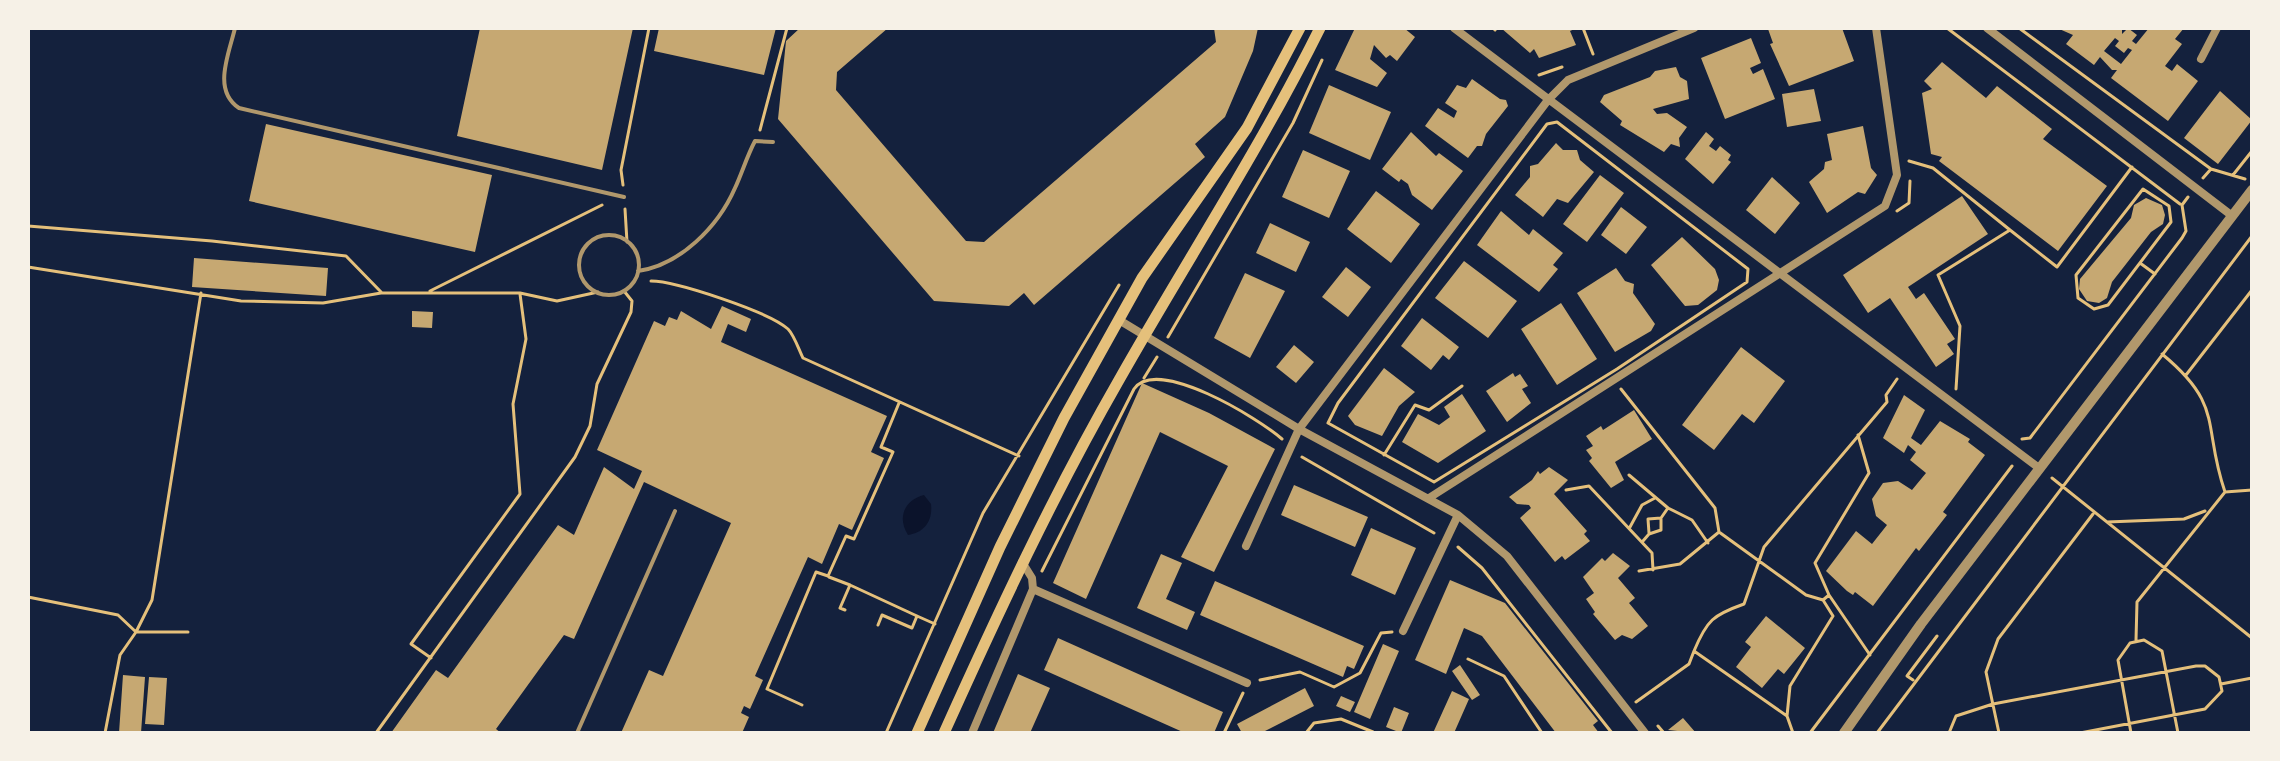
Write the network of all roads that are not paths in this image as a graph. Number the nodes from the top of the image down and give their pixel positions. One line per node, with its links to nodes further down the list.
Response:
1 (235, 28): 13 (lane)
2 (1300, 28): 17 (main road)
3 (1320, 28): 18 (main road)
4 (1454, 28): 10 (street)
5 (1694, 28): 10 (street)
6 (1876, 28): 16 (street)
7 (1987, 28): 14 (street)
8 (2217, 28): 9 (street)
9 (2201, 59)
10 (1548, 100): 16 (street); 19 (street)
11 (773, 142): 15 (lane)
12 (2252, 189): 14 (street)
13 (624, 197)
14 (2231, 215): 20 (street)
15 (638, 271): 15 (lane)
16 (1777, 273): 20 (street); 21 (street)
17 (1119, 320): 18 (street); 30 (main road)
18 (1145, 336): 19 (street); 25 (main road)
19 (1299, 429): 21 (street); 24 (street)
20 (2039, 468): 34 (street)
21 (1429, 498): 23 (street)
22 (675, 511): 29 (lane)
23 (1458, 515): 27 (street); 33 (street)
24 (1246, 546)
25 (1021, 560): 26 (street); 31 (main road)
26 (1033, 589): 28 (street); 32 (street)
27 (1403, 631)
28 (1247, 683)
29 (577, 733)
30 (917, 733)
31 (944, 733)
32 (972, 733)
33 (1645, 733)
34 (1844, 733)

